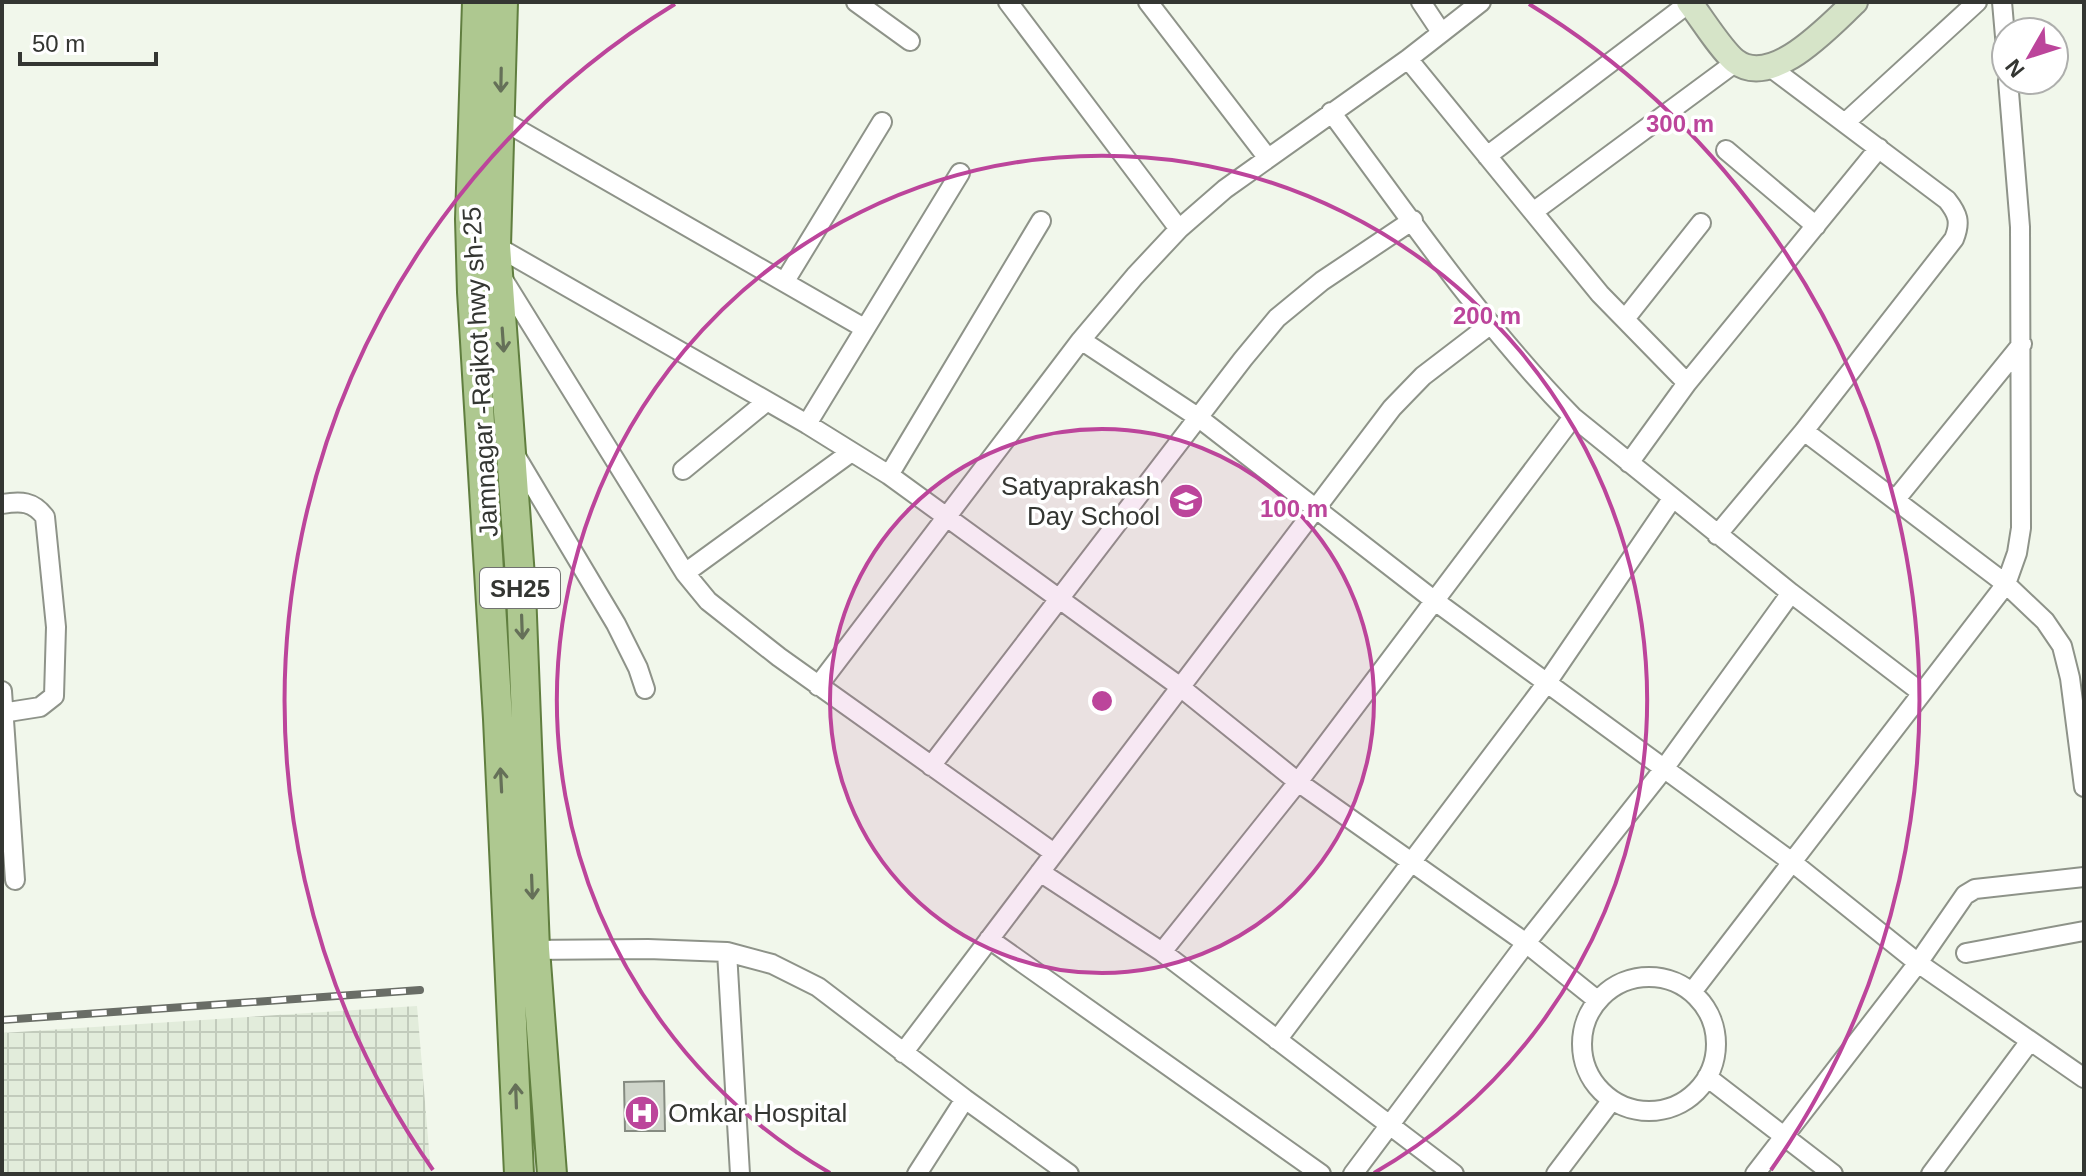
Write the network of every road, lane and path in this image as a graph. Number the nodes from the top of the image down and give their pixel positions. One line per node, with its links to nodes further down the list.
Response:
1 (477, 2): 32 (main road, Jamnagar -Rajkot hwy sh-25 / SH25)
2 (503, 2): 18 (main road, SH25, one-way to 18)
3 (856, 2): 12 (street)
4 (1008, 2): 31 (street)
5 (1148, 2): 24 (street)
6 (1421, 2): 11 (street)
7 (1481, 2): 11 (street)
8 (1689, 2): 14 (main road); 23 (street)
9 (1855, 2): 15 (main road)
10 (1977, 2): 20 (street)
11 (1441, 32): 13 (street)
12 (910, 41)
13 (1408, 59): 17 (street); 23 (street)
14 (1736, 62): 15 (main road); 26 (street)
15 (1770, 67): 20 (street)
16 (2009, 96): 38 (street)
17 (1331, 112): 24 (street); 27 (street)
18 (500, 119): 32 (main road, SH25); 33 (street)
19 (882, 122): 33 (street)
20 (1846, 122): 21 (street)
21 (1879, 148): 30 (street); 44 (street)
22 (1726, 150): 30 (street)
23 (1487, 156): 26 (street)
24 (1267, 157): 31 (street)
25 (960, 173): 36 (street)
26 (1533, 212): 34 (street)
27 (1413, 220): 35 (street); 42 (street)
28 (1041, 221): 49 (street)
29 (1701, 223): 34 (street)
30 (1816, 226): 39 (street)
31 (1179, 229): 37 (street)
32 (489, 252): 40 (street); 45 (main road, SH25, one-way to 45); 56 (street); 81 (main road, Jamnagar -Rajkot hwy sh-25 / SH25, one-way to 32)
33 (785, 281): 36 (street)
34 (1625, 319): 39 (street)
35 (1491, 324): 41 (street); 53 (street)
36 (864, 328): 43 (street)
37 (1081, 340): 42 (street); 54 (street)
38 (2022, 344): 51 (street); 57 (street)
39 (1687, 383): 47 (street)
40 (766, 402): 43 (street); 48 (street)
41 (1573, 417): 47 (street); 60 (street)
42 (1199, 418): 53 (street); 59 (street)
43 (807, 424): 46 (street)
44 (1804, 431): 51 (street); 55 (street)
45 (511, 448): 64 (street); 81 (main road, SH25, one-way to 81)
46 (850, 453): 49 (street); 56 (street)
47 (1629, 463): 50 (street)
48 (683, 470)
49 (889, 475): 54 (street)
50 (1672, 499): 55 (street); 61 (street)
51 (1896, 499): 57 (street)
52 (2, 504): 67 (street)
53 (1316, 507): 60 (street); 63 (street)
54 (947, 515): 59 (street); 62 (street)
55 (1717, 535): 58 (street)
56 (685, 573): 62 (street)
57 (2006, 584): 66 (street); 71 (street)
58 (1791, 593): 66 (street); 69 (street)
59 (1060, 601): 63 (street); 68 (street)
60 (1435, 601): 61 (street); 70 (street)
61 (1546, 684): 69 (street); 73 (street)
62 (818, 686): 68 (street)
63 (1179, 686): 70 (street); 72 (street)
64 (645, 689)
65 (2, 691): 67 (street)
66 (1922, 693): 74 (street)
67 (3, 713): 77 (street)
68 (931, 766): 72 (street)
69 (1663, 770): 74 (street); 80 (street)
70 (1298, 782): 73 (street); 83 (street)
71 (2084, 787)
72 (1054, 853): 75 (street)
73 (1411, 861): 80 (street); 88 (street)
74 (1792, 862): 85 (street); 86 (street)
75 (1040, 872): 79 (street); 83 (street)
76 (2084, 877): 85 (street)
77 (15, 880)
78 (2084, 931): 84 (street)
79 (989, 939): 90 (street); 102 (street)
80 (1526, 943): 87 (street); 95 (street)
81 (522, 950): 82 (street); 97 (main road, Jamnagar -Rajkot hwy sh-25 / SH25, one-way to 81); 98 (main road, SH25)
82 (727, 952): 90 (street); 99 (street)
83 (1162, 952): 88 (street)
84 (1966, 953)
85 (1918, 963): 89 (street); 96 (street)
86 (1692, 992): 87 (street); 91 (street)
87 (1597, 1000): 94 (street)
88 (1277, 1040): 95 (street)
89 (2030, 1041): 92 (street); 108 (street)
90 (903, 1053): 93 (street)
91 (1707, 1077): 94 (street); 96 (street)
92 (2084, 1078)
93 (965, 1099): 100 (street); 101 (street)
94 (1612, 1100): 105 (street)
95 (1390, 1126): 103 (street); 104 (street)
96 (1785, 1137): 106 (street); 107 (street)
97 (519, 1174)
98 (552, 1174)
99 (740, 1174)
100 (917, 1174)
101 (1069, 1174)
102 (1321, 1174)
103 (1353, 1174)
104 (1454, 1174)
105 (1556, 1174)
106 (1755, 1174)
107 (1833, 1174)
108 (1931, 1174)

